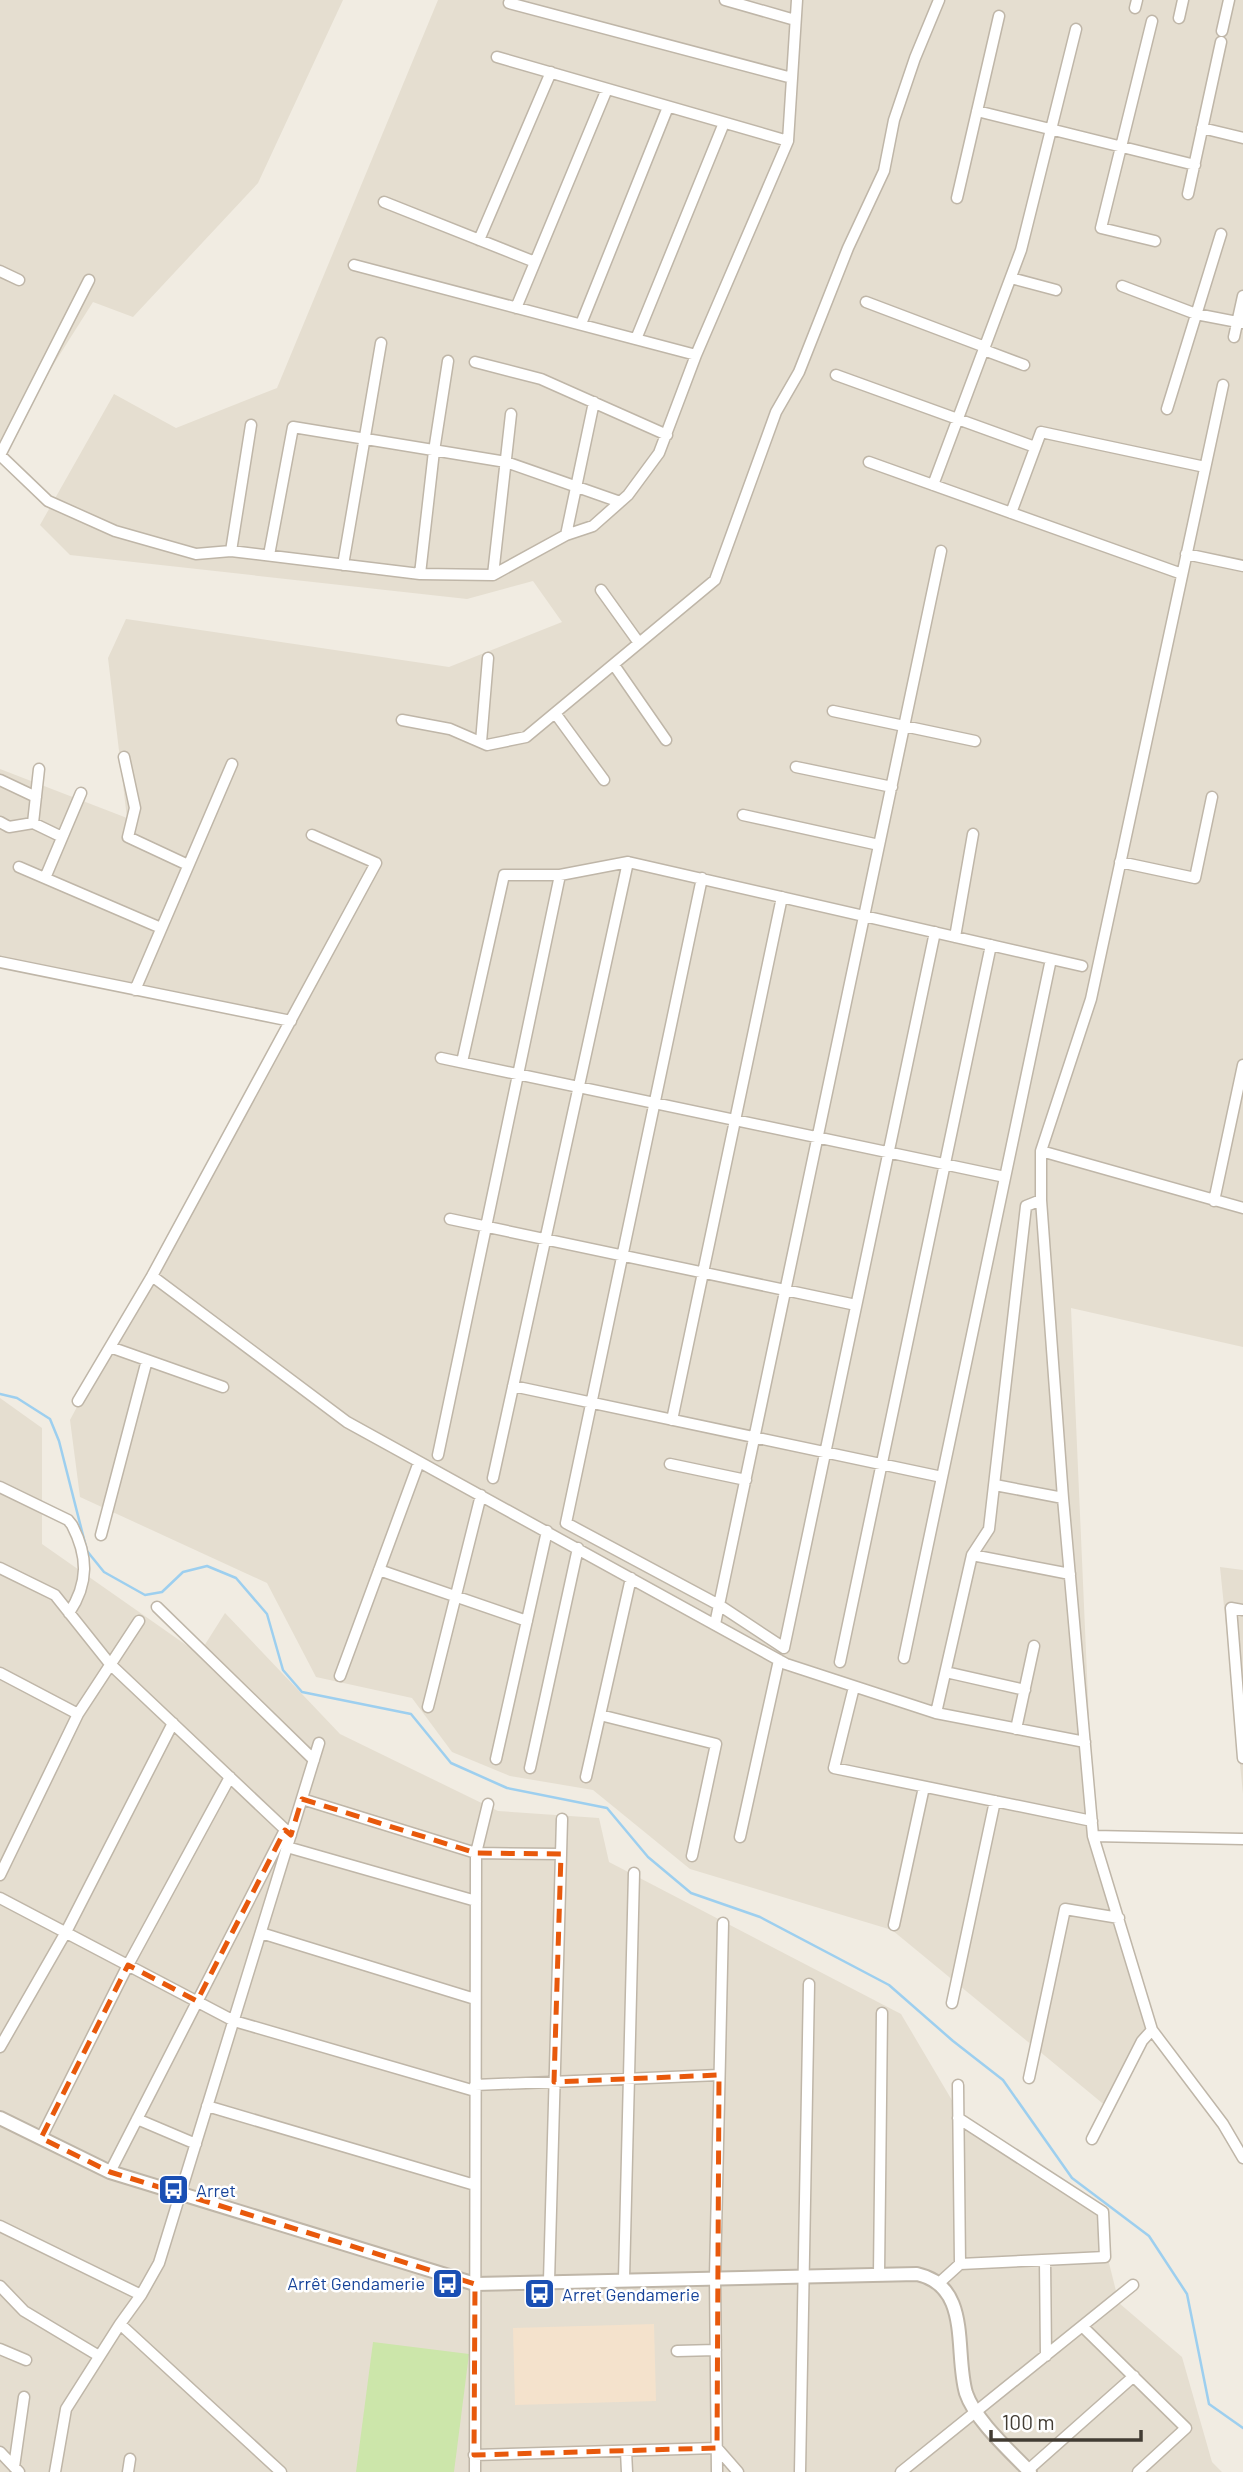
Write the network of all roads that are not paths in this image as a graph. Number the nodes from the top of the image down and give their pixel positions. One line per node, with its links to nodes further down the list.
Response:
1 (724, 0): 9 (street)
2 (796, 0): 9 (street)
3 (939, 0): 85 (street)
4 (1183, 0): 8 (street)
5 (1229, 0): 12 (street)
6 (509, 3): 16 (street)
7 (999, 16): 19 (street)
8 (1179, 18)
9 (795, 20): 16 (street)
10 (1152, 21): 25 (street)
11 (1076, 29): 22 (street)
12 (1223, 31)
13 (1221, 42): 21 (street)
14 (497, 57): 15 (street)
15 (551, 72): 17 (street); 31 (street)
16 (792, 78): 24 (street)
17 (607, 89): 18 (street); 33 (street)
18 (668, 107): 20 (street); 46 (street)
19 (977, 111): 22 (street); 28 (street)
20 (724, 123): 24 (street); 48 (street)
21 (1202, 128): 23 (street); 26 (street)
22 (1051, 129): 25 (street); 36 (street)
23 (1243, 138)
24 (788, 141): 51 (street)
25 (1121, 146): 26 (street); 32 (street)
26 (1195, 165): 27 (street)
27 (1188, 194)
28 (957, 198)
29 (384, 202): 31 (street)
30 (1221, 234): 44 (street)
31 (479, 240): 33 (street)
32 (1155, 241)
33 (535, 262): 43 (street)
34 (354, 265): 43 (street)
35 (0, 271): 37 (street)
36 (1011, 278): 40 (street); 50 (street)
37 (19, 280)
38 (89, 280): 66 (street)
39 (1122, 286): 44 (street)
40 (1056, 290)
41 (1243, 296): 45 (street)
42 (866, 302): 50 (street)
43 (516, 307): 46 (street)
44 (1196, 314): 45 (street); 58 (street)
45 (1240, 322): 47 (street)
46 (580, 324): 48 (street)
47 (1234, 337)
48 (636, 339): 51 (street)
49 (381, 343): 63 (street)
50 (984, 349): 54 (street); 60 (street)
51 (696, 355): 62 (street)
52 (448, 360): 65 (street)
53 (475, 362): 57 (street)
54 (1024, 365)
55 (836, 375): 60 (street)
56 (1223, 385): 69 (street)
57 (594, 402): 62 (street); 71 (street)
58 (1167, 409)
59 (511, 414): 67 (street)
60 (958, 419): 64 (street); 70 (street)
61 (251, 425): 75 (street)
62 (667, 435): 72 (street)
63 (365, 439): 65 (street); 78 (street); 79 (street)
64 (1035, 447): 69 (street); 73 (street)
65 (433, 451): 67 (street); 81 (street)
66 (0, 455): 75 (street)
67 (506, 463): 71 (street); 83 (street)
68 (869, 463): 70 (street)
69 (1205, 467): 77 (street)
70 (933, 485): 73 (street)
71 (576, 487): 72 (street); 74 (street)
72 (620, 502): 74 (street)
73 (1011, 513): 82 (street)
74 (566, 535): 83 (street)
75 (231, 551): 78 (street)
76 (941, 551): 91 (street)
77 (1186, 554): 80 (street); 82 (street)
78 (269, 555): 79 (street)
79 (343, 565): 81 (street)
80 (1243, 566)
81 (420, 574): 83 (street)
82 (1182, 574): 113 (street)
83 (492, 575)
84 (601, 590): 85 (street)
85 (639, 643): 87 (street)
86 (488, 658): 94 (street)
87 (614, 665): 89 (street); 92 (street)
88 (833, 711): 91 (street)
89 (555, 713): 94 (street); 100 (street)
90 (402, 720): 94 (street)
91 (904, 726): 93 (street); 101 (street)
92 (666, 740)
93 (975, 741)
94 (481, 742)
95 (124, 757): 114 (street)
96 (232, 764): 114 (street)
97 (796, 767): 101 (street)
98 (39, 769): 103 (street)
99 (0, 780): 103 (street)
100 (604, 780)
101 (891, 787): 111 (street)
102 (80, 793): 110 (street)
103 (36, 797): 107 (street)
104 (1213, 797): 113 (street)
105 (743, 815): 111 (street)
106 (0, 822): 107 (street)
107 (33, 823): 110 (street)
108 (973, 834): 123 (street)
109 (312, 835): 129 (street)
110 (62, 837): 117 (street)
111 (880, 845): 120 (street)
112 (628, 862): 116 (street); 118 (street); 134 (street)
113 (1120, 862): 138 (street)
114 (188, 865): 121 (street)
115 (19, 867): 117 (street)
116 (560, 875): 131 (street); 133 (street)
117 (45, 878): 121 (street)
118 (702, 878): 119 (street); 135 (street)
119 (782, 897): 120 (street); 136 (street)
120 (864, 916): 122 (street); 137 (street)
121 (161, 928): 128 (street)
122 (935, 932): 123 (street); 139 (street)
123 (955, 937): 124 (street)
124 (991, 945): 125 (street); 140 (street)
125 (1051, 959): 127 (street); 141 (street)
126 (0, 962): 128 (street)
127 (1082, 966)
128 (135, 990): 129 (street)
129 (290, 1021): 150 (street)
130 (441, 1058): 131 (street)
131 (461, 1062): 133 (street)
132 (1243, 1065): 143 (street)
133 (519, 1074): 134 (street); 146 (street)
134 (579, 1087): 135 (street); 147 (street)
135 (654, 1103): 136 (street); 148 (street)
136 (735, 1120): 137 (street); 149 (street)
137 (818, 1137): 139 (street); 151 (street)
138 (1041, 1151): 142 (street); 143 (street)
139 (889, 1152): 140 (street); 152 (street)
140 (945, 1164): 141 (street); 165 (street)
141 (1005, 1177): 166 (street)
142 (1041, 1200): 169 (street); 172 (street)
143 (1214, 1201): 144 (street)
144 (1243, 1208)
145 (450, 1219): 146 (street)
146 (486, 1227): 147 (street); 162 (street)
147 (545, 1239): 148 (street); 155 (street)
148 (622, 1255): 149 (street); 158 (street)
149 (703, 1273): 151 (street); 159 (street)
150 (152, 1276): 153 (street); 163 (street)
151 (786, 1290): 152 (street); 160 (street)
152 (856, 1305): 161 (street)
153 (110, 1347): 154 (street); 157 (street)
154 (147, 1360): 156 (street); 174 (street)
155 (513, 1386): 158 (street); 167 (street)
156 (223, 1387)
157 (78, 1401)
158 (591, 1403): 159 (street); 182 (street)
159 (672, 1420): 160 (street)
160 (755, 1437): 161 (street); 168 (street)
161 (825, 1452): 165 (street); 182 (street)
162 (438, 1455)
163 (419, 1462): 171 (street); 178 (street)
164 (670, 1464): 168 (street)
165 (882, 1464): 166 (street); 192 (street)
166 (942, 1477): 190 (street)
167 (493, 1478)
168 (746, 1480): 182 (street)
169 (995, 1485): 172 (street); 176 (street)
170 (0, 1487): 185 (street)
171 (481, 1495): 173 (street); 181 (street)
172 (1063, 1497): 179 (street)
173 (547, 1531): 175 (street); 187 (street)
174 (101, 1535)
175 (578, 1548): 180 (street); 210 (street)
176 (972, 1555): 179 (street); 194 (street)
177 (0, 1568): 185 (street)
178 (379, 1570): 181 (street); 196 (street)
179 (1070, 1574): 205 (street)
180 (631, 1578): 188 (street); 202 (street)
181 (456, 1596): 187 (street); 199 (street)
182 (719, 1605): 188 (street)
183 (157, 1607): 209 (street)
184 (1243, 1610): 207 (street)
185 (69, 1613): 193 (street)
186 (139, 1621): 193 (street)
187 (527, 1621): 208 (street)
188 (715, 1624): 191 (street)
189 (1034, 1646): 198 (street)
190 (904, 1658)
191 (779, 1660): 197 (street); 221 (street)
192 (840, 1662)
193 (110, 1664): 201 (street); 203 (street)
194 (946, 1672): 198 (street); 200 (street)
195 (0, 1673): 201 (street)
196 (340, 1676)
197 (854, 1687): 200 (street); 213 (street)
198 (1025, 1690): 204 (street)
199 (428, 1707)
200 (936, 1713): 204 (street)
201 (78, 1714): 228 (street)
202 (600, 1715): 212 (street); 226 (street)
203 (173, 1723): 211 (street); 234 (street)
204 (1016, 1729): 205 (street)
205 (1085, 1742): 218 (street)
206 (319, 1743): 209 (street)
207 (1243, 1757)
208 (496, 1759)
209 (314, 1760): 214 (street)
210 (530, 1768)
211 (230, 1777): 219 (street); 236 (street)
212 (586, 1777)
213 (924, 1787): 215 (street); 233 (street)
214 (302, 1799): 219 (street); 224 (street)
215 (995, 1801): 218 (street); 240 (street)
216 (488, 1804): 224 (street)
217 (562, 1819): 225 (street)
218 (1092, 1821): 220 (street)
219 (288, 1832): 223 (street); 239 (street)
220 (1093, 1836): 222 (street); 231 (street)
221 (740, 1837)
222 (1243, 1839)
223 (287, 1847): 230 (street); 235 (street)
224 (476, 1853): 225 (street); 230 (street)
225 (561, 1854): 248 (street)
226 (692, 1856)
227 (634, 1873): 246 (street)
228 (0, 1875)
229 (0, 1898): 234 (street)
230 (476, 1901): 238 (street)
231 (1119, 1918): 243 (street); 247 (street)
232 (723, 1923): 245 (street)
233 (894, 1925)
234 (66, 1932): 236 (street); 244 (street)
235 (261, 1933): 238 (street); 242 (street)
236 (128, 1965): 239 (street); 255 (street)
237 (809, 1984): 266 (street)
238 (475, 1999): 250 (street)
239 (197, 2001): 242 (street); 254 (street)
240 (952, 2003)
241 (882, 2013): 265 (street)
242 (234, 2021): 250 (street); 251 (street)
243 (1152, 2030): 256 (street); 258 (street)
244 (0, 2047)
245 (719, 2075): 246 (street); 267 (street)
246 (629, 2078): 248 (street); 268 (street)
247 (1029, 2078)
248 (554, 2082): 250 (street); 269 (street)
249 (958, 2085): 253 (street)
250 (475, 2088): 260 (street)
251 (207, 2106): 257 (street); 260 (street)
252 (0, 2118): 255 (street)
253 (958, 2118): 263 (street); 264 (street)
254 (137, 2119): 257 (street); 259 (street)
255 (41, 2138): 259 (street)
256 (1092, 2138)
257 (196, 2144): 261 (street)
258 (1243, 2158)
259 (110, 2172): 261 (street)
260 (475, 2185): 271 (street)
261 (180, 2194): 271 (street); 274 (street)
262 (0, 2226): 274 (street)
263 (1045, 2260): 264 (street); 281 (street)
264 (960, 2264): 270 (street)
265 (879, 2274): 266 (street); 270 (street)
266 (804, 2276): 267 (street); 300 (street)
267 (715, 2277): 268 (street); 278 (street)
268 (624, 2279): 269 (street)
269 (549, 2281): 271 (street)
270 (939, 2283): 285 (street)
271 (475, 2284): 289 (street)
272 (1133, 2285): 276 (street)
273 (0, 2286): 280 (street)
274 (141, 2295): 275 (street)
275 (120, 2324): 280 (street); 295 (street)
276 (1083, 2326): 281 (street); 283 (street)
277 (0, 2349): 282 (street)
278 (716, 2350): 279 (street); 286 (street)
279 (677, 2351)
280 (99, 2356): 293 (street)
281 (1046, 2356): 285 (street)
282 (26, 2360)
283 (1134, 2376): 292 (street); 302 (street)
284 (24, 2397): 291 (street)
285 (977, 2413): 292 (street); 301 (street)
286 (717, 2448): 287 (street); 298 (street); 299 (street)
287 (626, 2451): 289 (street); 297 (street)
288 (0, 2452): 291 (street)
289 (474, 2455): 296 (street)
290 (130, 2459): 294 (street)
291 (17, 2469)
292 (1029, 2471)
293 (55, 2472)
294 (128, 2472)
295 (281, 2472)
296 (475, 2472)
297 (627, 2472)
298 (717, 2472)
299 (738, 2472)
300 (800, 2472)
301 (901, 2472)
302 (1138, 2472)

